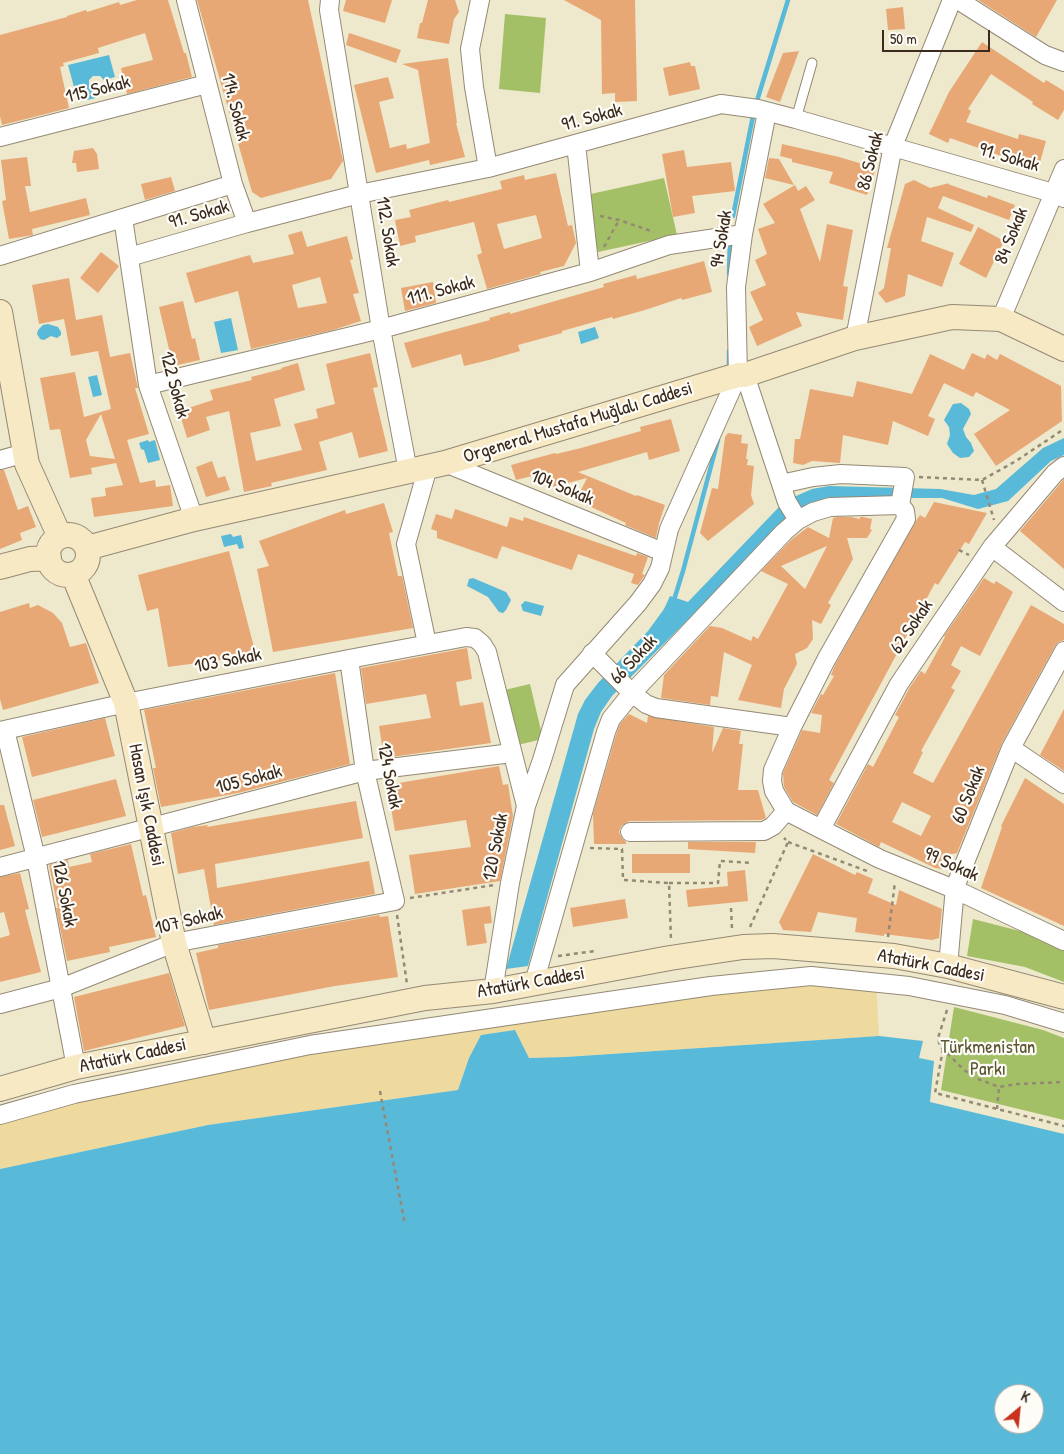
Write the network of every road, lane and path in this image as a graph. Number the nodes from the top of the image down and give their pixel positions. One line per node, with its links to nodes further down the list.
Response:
1 (186, 0): 8 (street, 114. Sokak)
2 (330, 0): 17 (street, 112. Sokak)
3 (480, 0): 14 (street)
4 (952, 0): 13 (street, 86 Sokak)
5 (958, 0): 6 (street)
6 (1064, 62)
7 (812, 63): 10 (lane)
8 (207, 84): 11 (street, 115 Sokak); 16 (street, 114. Sokak)
9 (757, 109): 10 (street, 91. Sokak); 12 (street, 91. Sokak); 23 (street, 94 Sokak)
10 (796, 119): 13 (street, 91. Sokak)
11 (0, 137)
12 (576, 144): 14 (street, 91. Sokak); 19 (street)
13 (893, 146): 18 (street, 91. Sokak); 31 (street, 86 Sokak)
14 (488, 168): 17 (street, 91. Sokak)
15 (1064, 169): 18 (street, 84 Sokak)
16 (233, 184): 20 (street, 91. Sokak); 22 (street, 114. Sokak)
17 (359, 194): 22 (street, 91. Sokak); 30 (street, 112. Sokak)
18 (1059, 195): 29 (street, 84 Sokak)
19 (582, 204): 21 (path); 27 (street)
20 (123, 218): 25 (street, 91. Sokak); 26 (street, 122 Sokak)
21 (619, 220): 24 (path); 27 (path)
22 (247, 223): 26 (street, 91. Sokak)
23 (736, 235): 24 (street, 111. Sokak); 33 (street, 94 Sokak)
24 (669, 245): 27 (street, 111. Sokak)
25 (0, 256)
26 (129, 257): 34 (street, 122 Sokak)
27 (590, 272): 30 (street, 111. Sokak)
28 (0, 312): 36 (street)
29 (1001, 319): 31 (street, Orgeneral Mustafa Muğlalı Caddesi); 32 (street, Orgeneral Mustafa Muğlalı Caddesi)
30 (381, 329): 34 (street, 111. Sokak); 39 (street, 112. Sokak)
31 (855, 338): 33 (street, Orgeneral Mustafa Muğlalı Caddesi)
32 (1064, 349)
33 (741, 375): 39 (street, Orgeneral Mustafa Muğlalı Caddesi); 41 (street); 49 (street)
34 (148, 385): 45 (street, 122 Sokak)
35 (1064, 429): 40 (path)
36 (25, 453): 37 (street); 46 (street)
37 (0, 460)
38 (1064, 466): 47 (street, 62 Sokak)
39 (427, 467): 45 (street, Orgeneral Mustafa Muğlalı Caddesi); 49 (street, 104 Sokak); 55 (street)
40 (982, 480): 42 (path); 43 (path)
41 (781, 484): 42 (street); 44 (street)
42 (903, 498): 44 (street, 66 Sokak); 61 (street)
43 (991, 509)
44 (793, 512): 59 (street, 66 Sokak)
45 (194, 519): 48 (street, Orgeneral Mustafa Muğlalı Caddesi)
46 (60, 537): 48 (street); 50 (street)
47 (992, 547): 53 (street); 71 (street, 62 Sokak)
48 (87, 548): 52 (street)
49 (663, 552): 57 (street)
50 (48, 558): 51 (street); 52 (street)
51 (0, 567)
52 (73, 574): 60 (street, Hasan Işık Caddesi)
53 (1064, 602)
54 (466, 637): 55 (street, 103 Sokak); 64 (street, 120 Sokak)
55 (427, 644): 58 (street, 103 Sokak)
56 (1064, 652): 63 (street, 60 Sokak)
57 (592, 653): 59 (street); 67 (street)
58 (349, 658): 60 (street, 103 Sokak); 65 (street, 124 Sokak)
59 (629, 690): 61 (street); 74 (street, 66 Sokak)
60 (126, 703): 62 (street, 103 Sokak); 70 (street, Hasan Işık Caddesi)
61 (792, 726): 68 (street)
62 (2, 730): 75 (street, 126 Sokak)
63 (1011, 748): 66 (street); 82 (street, 60 Sokak)
64 (512, 753): 65 (street, 105 Sokak); 67 (street, 120 Sokak)
65 (365, 771): 70 (street, 105 Sokak); 83 (street, 124 Sokak)
66 (1064, 784)
67 (526, 806): 79 (street, 120 Sokak)
68 (786, 810): 69 (street); 71 (street, 99 Sokak)
69 (773, 826): 72 (street); 73 (path)
70 (150, 828): 75 (street, 105 Sokak); 88 (street, Hasan Işık Caddesi)
71 (821, 829): 82 (street, 99 Sokak)
72 (630, 832)
73 (788, 842): 78 (path); 86 (path)
74 (573, 847): 80 (path); 91 (street, 66 Sokak)
75 (36, 858): 77 (street, 105 Sokak); 92 (street, 126 Sokak)
76 (752, 863): 80 (path)
77 (0, 868)
78 (868, 872)
79 (510, 883): 83 (path); 93 (street, 120 Sokak)
80 (669, 883): 89 (path)
81 (903, 885): 85 (path)
82 (954, 889): 87 (street, 99 Sokak); 90 (street, 60 Sokak)
83 (394, 901): 88 (street, 107 Sokak); 96 (path)
84 (731, 908): 86 (path)
85 (888, 940)
86 (738, 941): 90 (street, Atatürk Caddesi); 91 (street, Atatürk Caddesi)
87 (1064, 942)
88 (174, 943): 92 (street, 107 Sokak); 99 (street, Hasan Işık Caddesi)
89 (671, 943)
90 (948, 966): 95 (street, Atatürk Caddesi)
91 (534, 983): 93 (street, Atatürk Caddesi)
92 (61, 988): 97 (street, 107 Sokak); 101 (street, 126 Sokak)
93 (493, 991): 96 (street, Atatürk Caddesi)
94 (952, 994): 98 (street); 100 (path); 107 (street)
95 (1064, 997)
96 (410, 1001): 99 (street, Atatürk Caddesi)
97 (0, 1004)
98 (1064, 1023)
99 (204, 1042): 101 (street, Atatürk Caddesi)
100 (943, 1050): 103 (path); 106 (path)
101 (76, 1068): 104 (street, Atatürk Caddesi)
102 (1064, 1082): 103 (path)
103 (999, 1086): 106 (path)
104 (0, 1089)
105 (380, 1091): 109 (path)
106 (998, 1109): 108 (path)
107 (0, 1115)
108 (1064, 1126)
109 (405, 1225)

